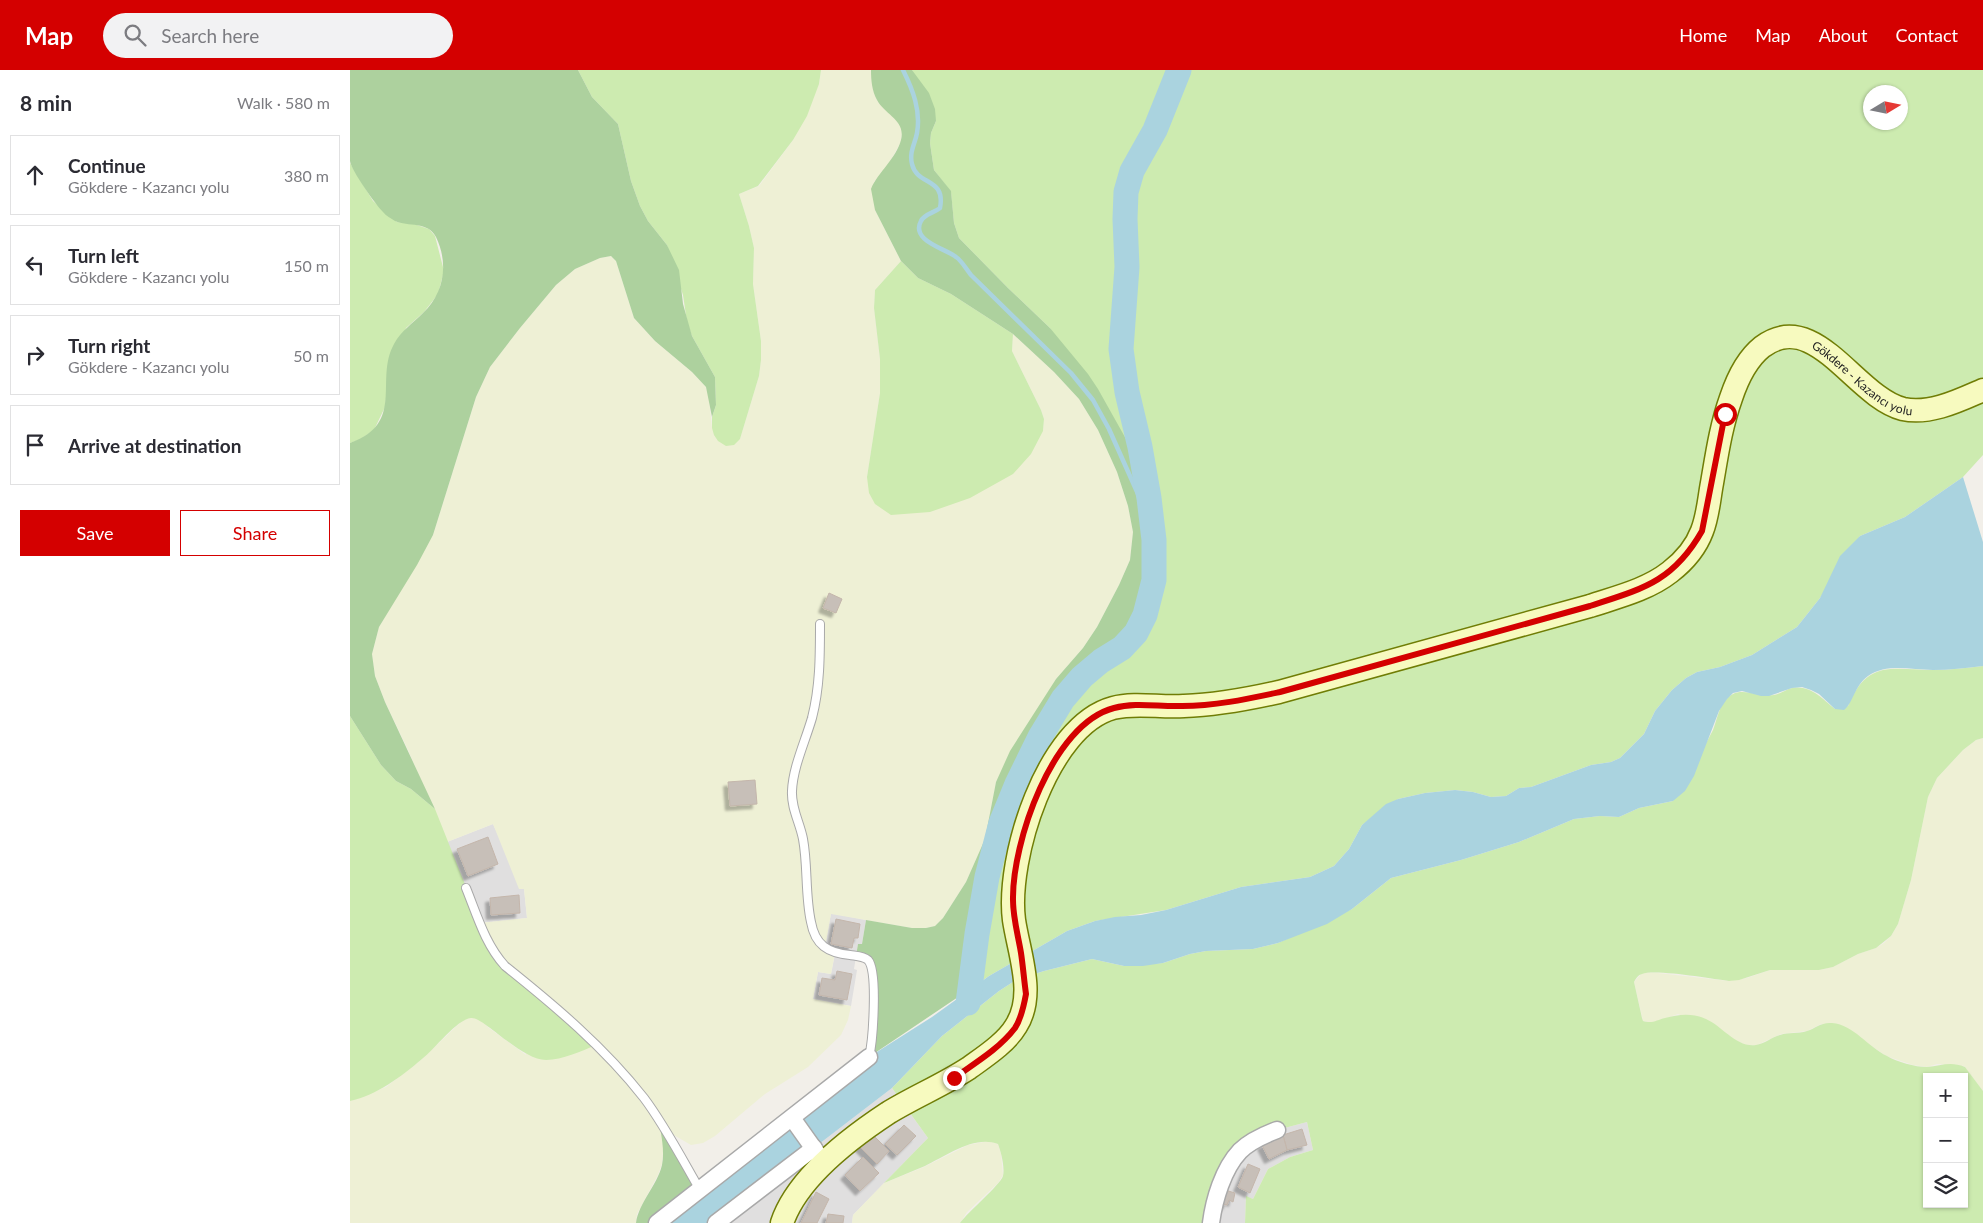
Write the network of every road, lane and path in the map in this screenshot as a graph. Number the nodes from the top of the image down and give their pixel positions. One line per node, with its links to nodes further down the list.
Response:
1 (1983, 390): 7 (street, Gökdere - Kazancı yolu)
2 (820, 624): 4 (lane)
3 (466, 888): 8 (lane)
4 (869, 1058): 5 (street)
5 (795, 1121): 7 (street); 8 (street)
6 (1277, 1130): 12 (street)
7 (816, 1151): 10 (street); 11 (street, Gökdere - Kazancı yolu)
8 (700, 1190): 9 (street)
9 (657, 1223)
10 (716, 1223)
11 (782, 1223)
12 (1212, 1223)

